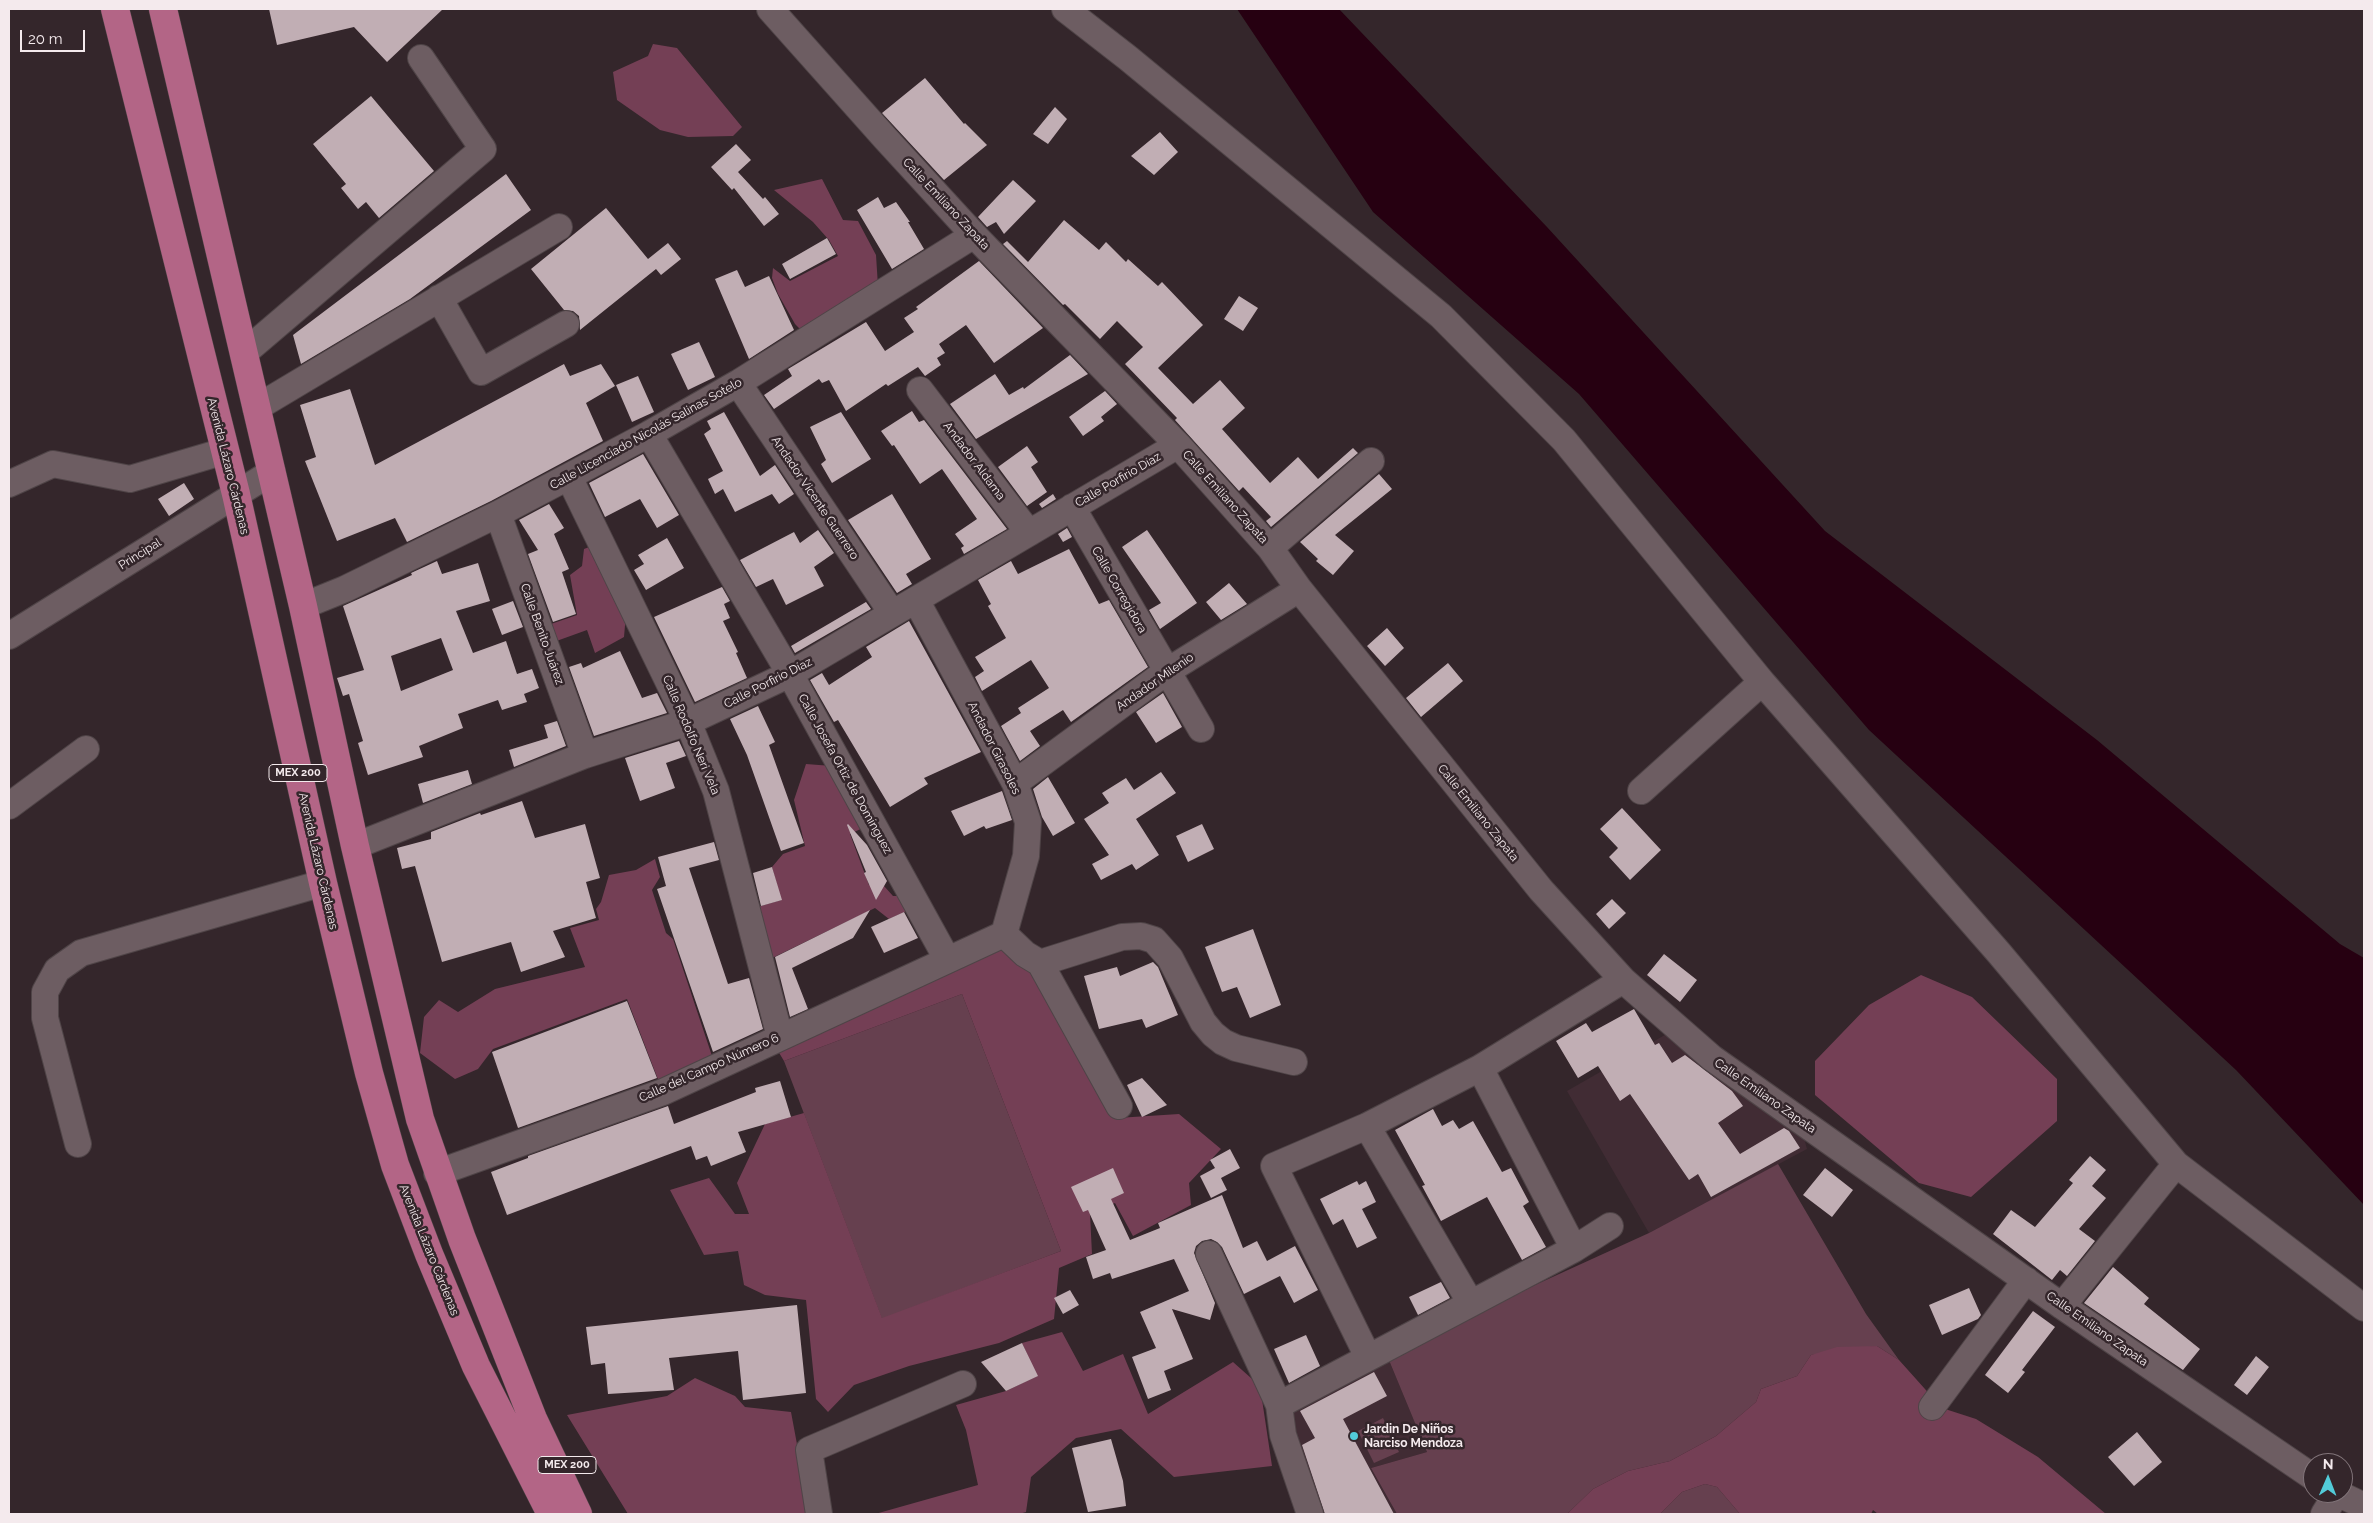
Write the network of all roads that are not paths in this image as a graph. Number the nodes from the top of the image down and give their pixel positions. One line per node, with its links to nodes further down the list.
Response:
1 (115, 9): 16 (main road, Avenida Lázaro Cárdenas / MEX 200)
2 (164, 9): 10 (main road, MEX 200)
3 (770, 9): 7 (street, Calle Emiliano Zapata)
4 (1065, 9): 33 (street)
5 (421, 58): 10 (street)
6 (559, 227): 8 (street)
7 (974, 235): 11 (street, Calle Licenciado Nicolás Salinas Sotelo); 15 (street, Calle Emiliano Zapata)
8 (439, 298): 9 (street); 13 (street)
9 (566, 324)
10 (244, 353): 13 (main road, MEX 200)
11 (738, 384): 14 (street, Calle Licenciado Nicolás Salinas Sotelo); 29 (street, Andador Vicente Guerrero)
12 (920, 390): 24 (street, Andador Aldama)
13 (256, 408): 18 (main road, MEX 200)
14 (649, 434): 19 (street, Calle Licenciado Nicolás Salinas Sotelo); 32 (street, Calle Josefa Ortiz de Domínguez)
15 (1178, 446): 22 (street, Calle Porfirio Díaz); 25 (street, Calle Emiliano Zapata)
16 (225, 451): 20 (street); 21 (main road, Avenida Lázaro Cárdenas / MEX 200)
17 (1370, 461): 25 (street)
18 (272, 472): 21 (street, Principal); 28 (main road, MEX 200)
19 (569, 476): 23 (street, Calle Licenciado Nicolás Salinas Sotelo); 34 (street, Calle Rodolfo Neri Vela)
20 (9, 484)
21 (236, 494): 30 (street, Principal); 42 (main road, Avenida Lázaro Cárdenas / MEX 200)
22 (1072, 507): 24 (street, Calle Porfirio Díaz); 31 (street, Calle Corregidora)
23 (498, 514): 28 (street, Calle Licenciado Nicolás Salinas Sotelo); 37 (street, Calle Benito Juárez)
24 (1029, 533): 27 (street, Calle Porfirio Díaz)
25 (1270, 548): 26 (street, Calle Emiliano Zapata)
26 (1299, 589): 31 (street, Andador Milenio); 46 (street, Calle Emiliano Zapata)
27 (916, 600): 29 (street, Calle Porfirio Díaz); 38 (street, Andador Girasoles)
28 (303, 606): 41 (main road, MEX 200)
29 (892, 613): 32 (street, Calle Porfirio Díaz)
30 (9, 636)
31 (1166, 672): 35 (street, Calle Corregidora); 38 (street, Andador Milenio)
32 (790, 674): 34 (street, Calle Porfirio Díaz); 44 (street, Calle Josefa Ortiz de Domínguez)
33 (1762, 682): 39 (street); 53 (street)
34 (688, 722): 37 (street, Calle Porfirio Díaz); 47 (street, Calle Rodolfo Neri Vela)
35 (1201, 729)
36 (86, 749): 40 (street)
37 (585, 755): 41 (street, Calle Porfirio Díaz)
38 (1015, 783): 43 (street, Andador Girasoles)
39 (1641, 791)
40 (9, 806)
41 (355, 846): 54 (main road, MEX 200)
42 (323, 883): 52 (street); 69 (main road, Avenida Lázaro Cárdenas / MEX 200)
43 (1004, 934): 44 (street, Calle del Campo Número 6); 45 (street)
44 (947, 959): 47 (street, Calle del Campo Número 6)
45 (1040, 963): 48 (street); 50 (street)
46 (1623, 980): 49 (street); 58 (street, Calle Emiliano Zapata)
47 (780, 1037): 54 (street, Calle del Campo Número 6)
48 (1294, 1062)
49 (1480, 1068): 51 (street); 56 (street)
50 (1119, 1106)
51 (1367, 1126): 59 (street); 62 (street)
52 (78, 1144)
53 (2176, 1164): 60 (street); 61 (street)
54 (437, 1173): 66 (main road, MEX 200)
55 (1610, 1226): 56 (street)
56 (1574, 1249): 59 (street)
57 (1209, 1254): 64 (street)
58 (2026, 1280): 60 (street, Calle Emiliano Zapata); 65 (street)
59 (1470, 1302): 62 (street)
60 (2062, 1306): 67 (street, Calle Emiliano Zapata)
61 (2364, 1308)
62 (1368, 1357): 64 (street)
63 (963, 1384): 72 (street)
64 (1279, 1404): 73 (street)
65 (1932, 1406)
66 (533, 1420): 70 (main road, MEX 200); 71 (main road, MEX 200)
67 (2303, 1470)
68 (2331, 1503): 74 (street)
69 (551, 1514)
70 (578, 1514)
71 (597, 1514)
72 (818, 1514)
73 (1310, 1514)
74 (2324, 1514)

